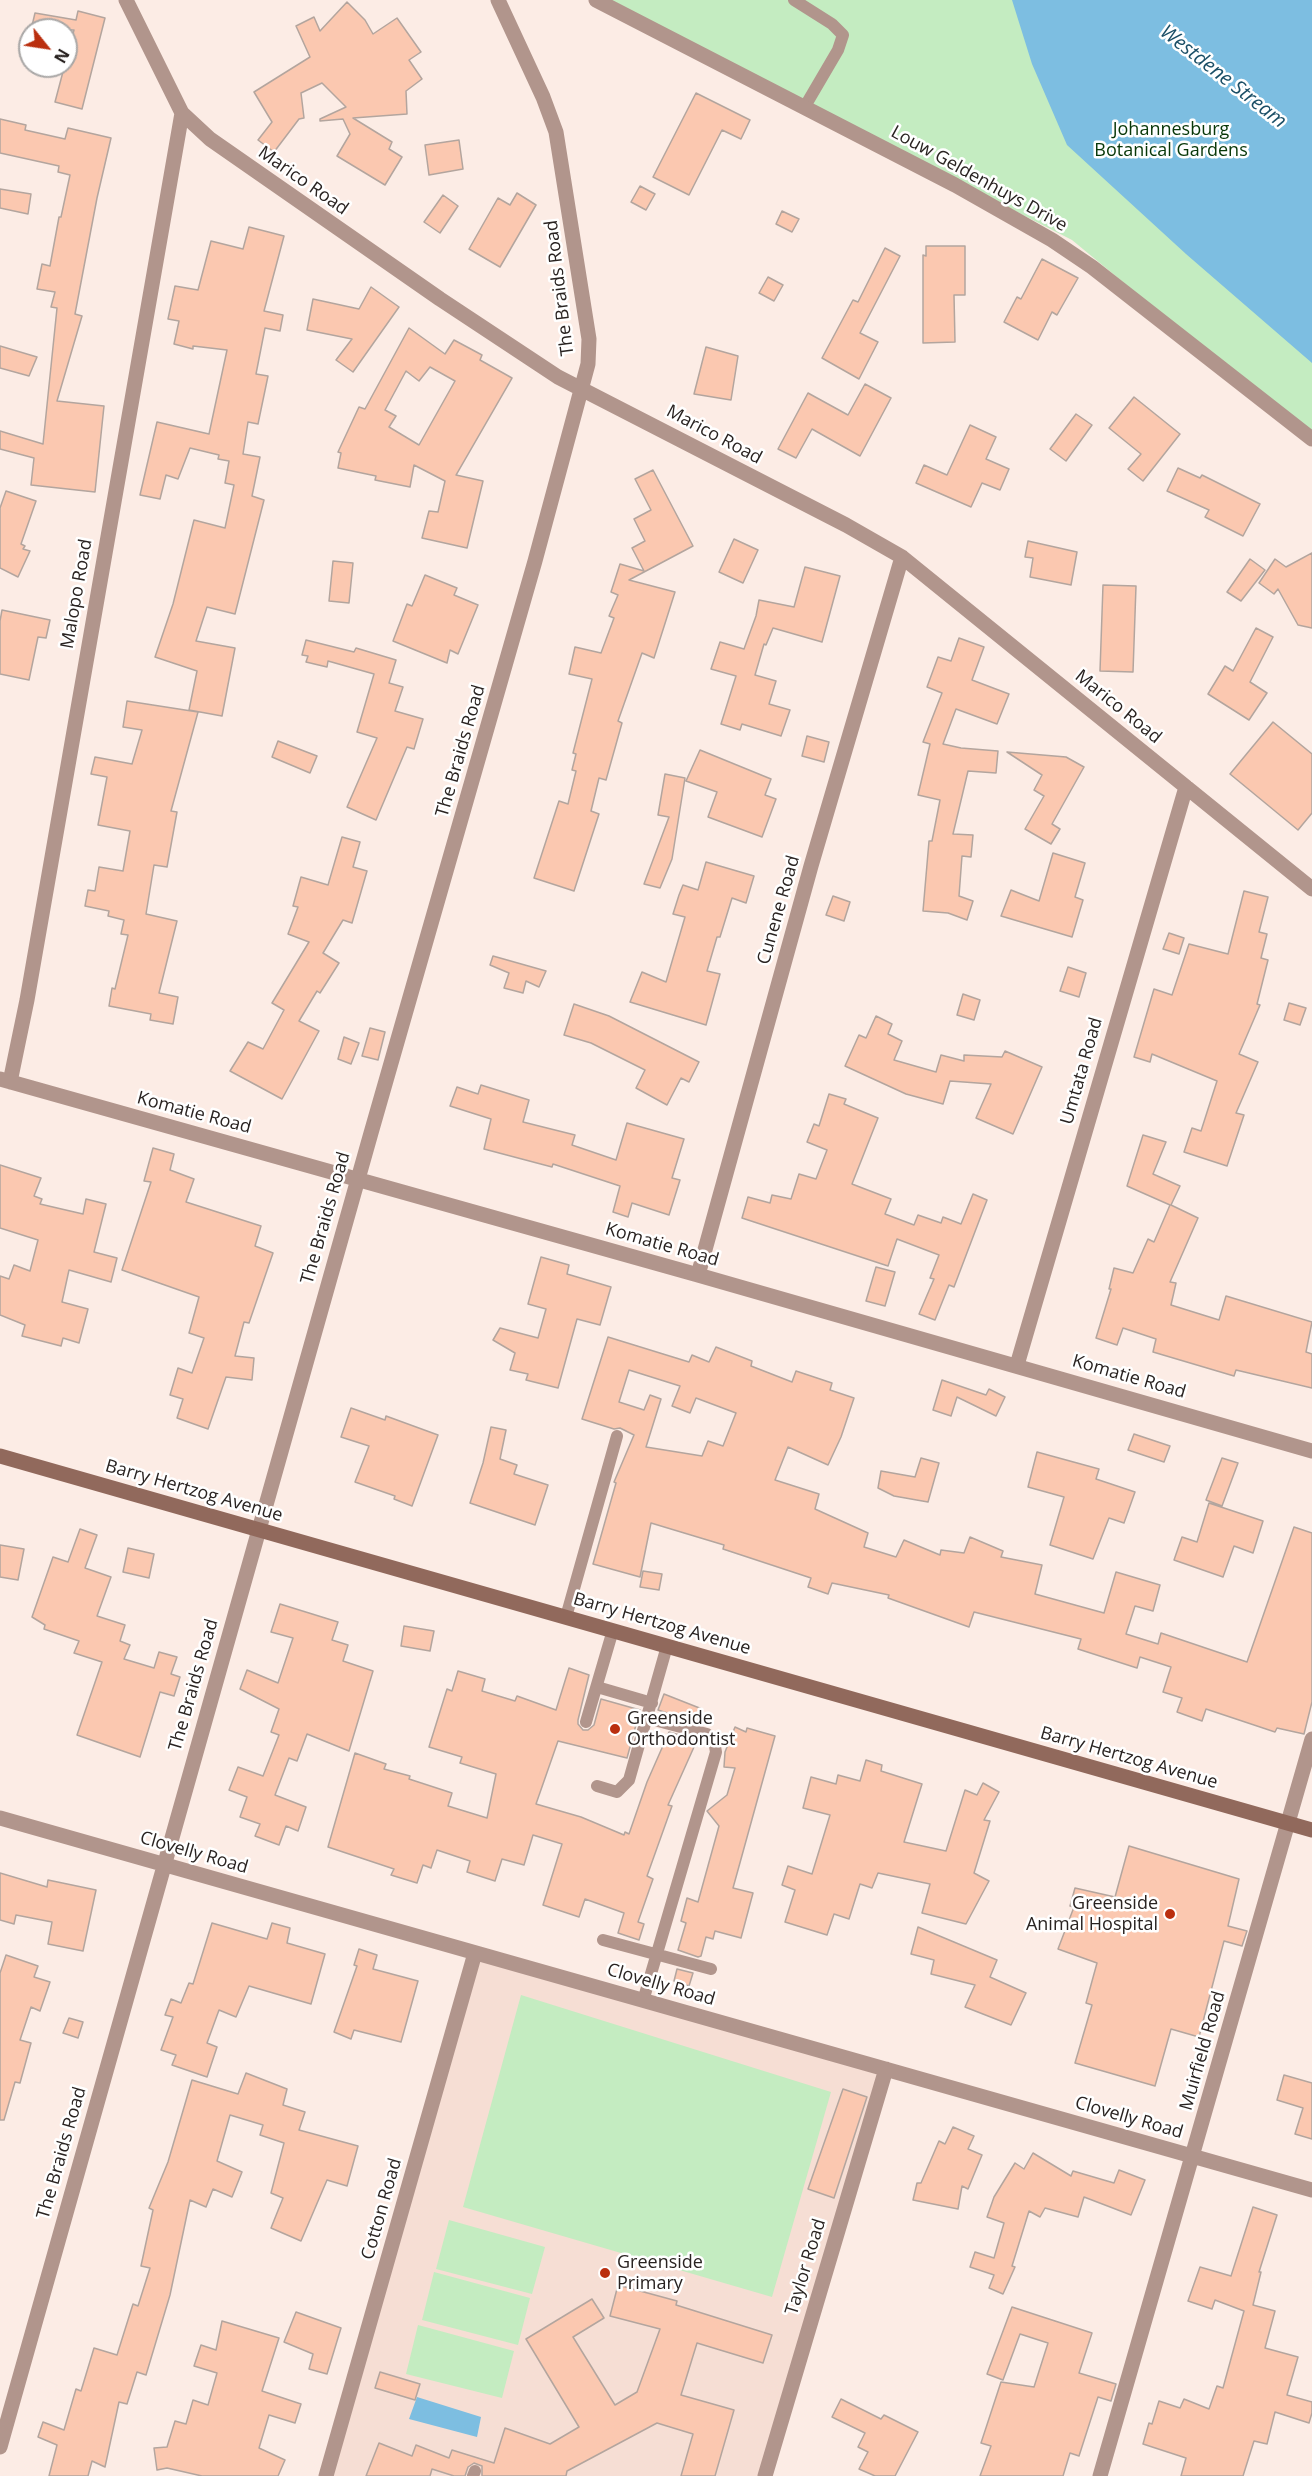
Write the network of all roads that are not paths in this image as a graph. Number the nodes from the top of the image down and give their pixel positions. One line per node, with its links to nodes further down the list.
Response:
1 (126, 0): 7 (street, Marico Road)
2 (498, 0): 8 (street, The Braids Road)
3 (596, 0): 5 (street, Louw Geldenhuys Drive)
4 (794, 0): 6 (lane)
5 (621, 6): 6 (street, Louw Geldenhuys Drive)
6 (804, 108): 9 (street, Louw Geldenhuys Drive)
7 (182, 113): 8 (street, Marico Road); 13 (street, Malopo Road)
8 (582, 388): 10 (street, Marico Road); 14 (street, The Braids Road)
9 (1312, 439)
10 (902, 557): 11 (street, Marico Road); 15 (street, Cunene Road)
11 (1186, 787): 12 (street, Marico Road); 16 (street, Umtata Road)
12 (1312, 889)
13 (5, 1080): 14 (street, Komatie Road)
14 (357, 1180): 15 (street, Komatie Road); 20 (street, The Braids Road)
15 (698, 1275): 16 (street, Komatie Road)
16 (1017, 1365): 18 (street, Komatie Road)
17 (616, 1436): 21 (lane)
18 (1312, 1451)
19 (0, 1456): 20 (main road, Barry Hertzog Avenue)
20 (259, 1529): 21 (main road, Barry Hertzog Avenue); 33 (street, The Braids Road)
21 (566, 1617): 22 (main road, Barry Hertzog Avenue)
22 (613, 1630): 23 (main road, Barry Hertzog Avenue); 24 (lane)
23 (667, 1646): 25 (lane); 31 (main road, Barry Hertzog Avenue)
24 (597, 1687): 25 (lane); 27 (lane)
25 (652, 1703): 29 (lane)
26 (658, 1721): 36 (lane)
27 (586, 1722)
28 (1312, 1739): 31 (street, Muirfield Road)
29 (597, 1786)
30 (0, 1818): 33 (street, Clovelly Road)
31 (1288, 1824): 32 (main road, Barry Hertzog Avenue); 40 (street, Muirfield Road)
32 (1312, 1830)
33 (163, 1864): 35 (street, Clovelly Road); 42 (street, The Braids Road)
34 (603, 1940): 36 (lane)
35 (475, 1953): 38 (street, Clovelly Road); 43 (street, Cotton Road)
36 (657, 1954): 37 (lane); 38 (lane)
37 (711, 1969)
38 (643, 2001): 39 (street, Clovelly Road)
39 (886, 2069): 40 (street, Clovelly Road); 44 (street, Taylor Road)
40 (1194, 2157): 41 (street, Clovelly Road); 45 (street, Muirfield Road)
41 (1312, 2190)
42 (0, 2447)
43 (326, 2476)
44 (765, 2476)
45 (1100, 2476)

